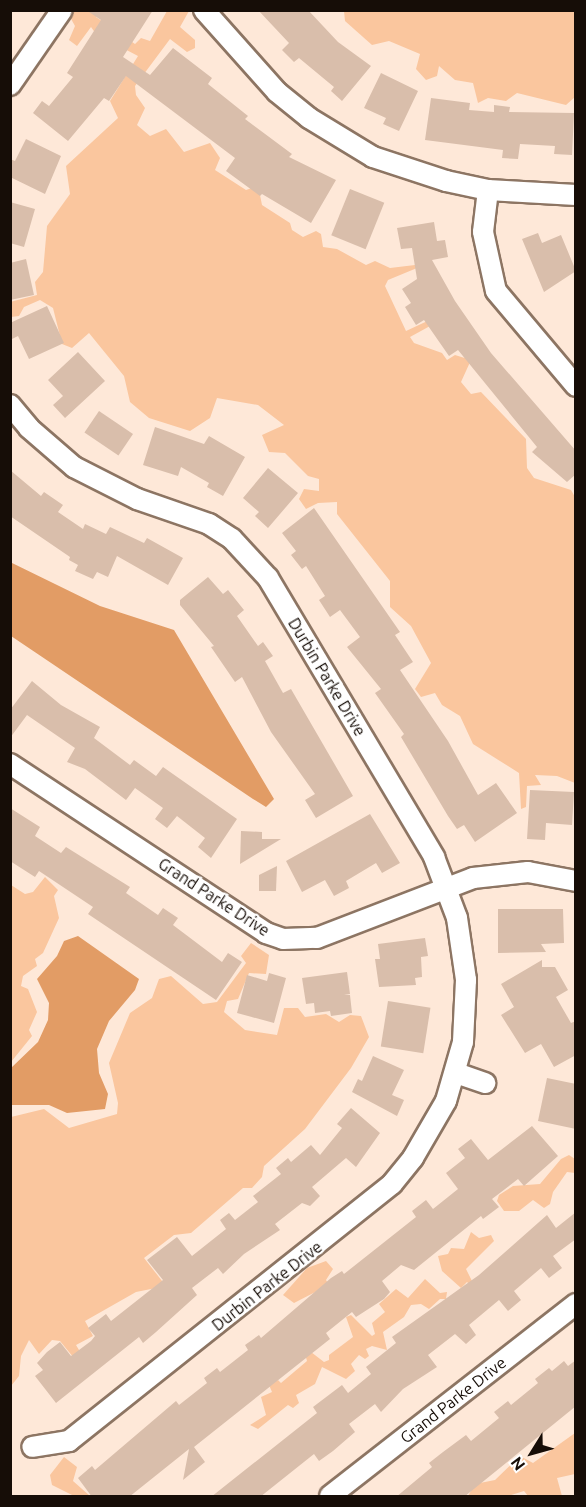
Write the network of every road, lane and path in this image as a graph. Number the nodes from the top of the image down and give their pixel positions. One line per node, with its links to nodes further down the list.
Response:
1 (62, 10): 3 (street)
2 (204, 10): 4 (street)
3 (10, 85)
4 (488, 190): 5 (street); 6 (street)
5 (576, 195)
6 (576, 386)
7 (10, 405): 10 (street, Durbin Parke Drive)
8 (10, 764): 10 (street, Grand Parke Drive)
9 (576, 881): 10 (street, Grand Parke Drive)
10 (448, 886): 11 (street, Durbin Parke Drive)
11 (456, 1073): 12 (street); 14 (street, Durbin Parke Drive)
12 (485, 1083)
13 (576, 1304): 15 (street, Grand Parke Drive)
14 (32, 1447)
15 (330, 1497)

